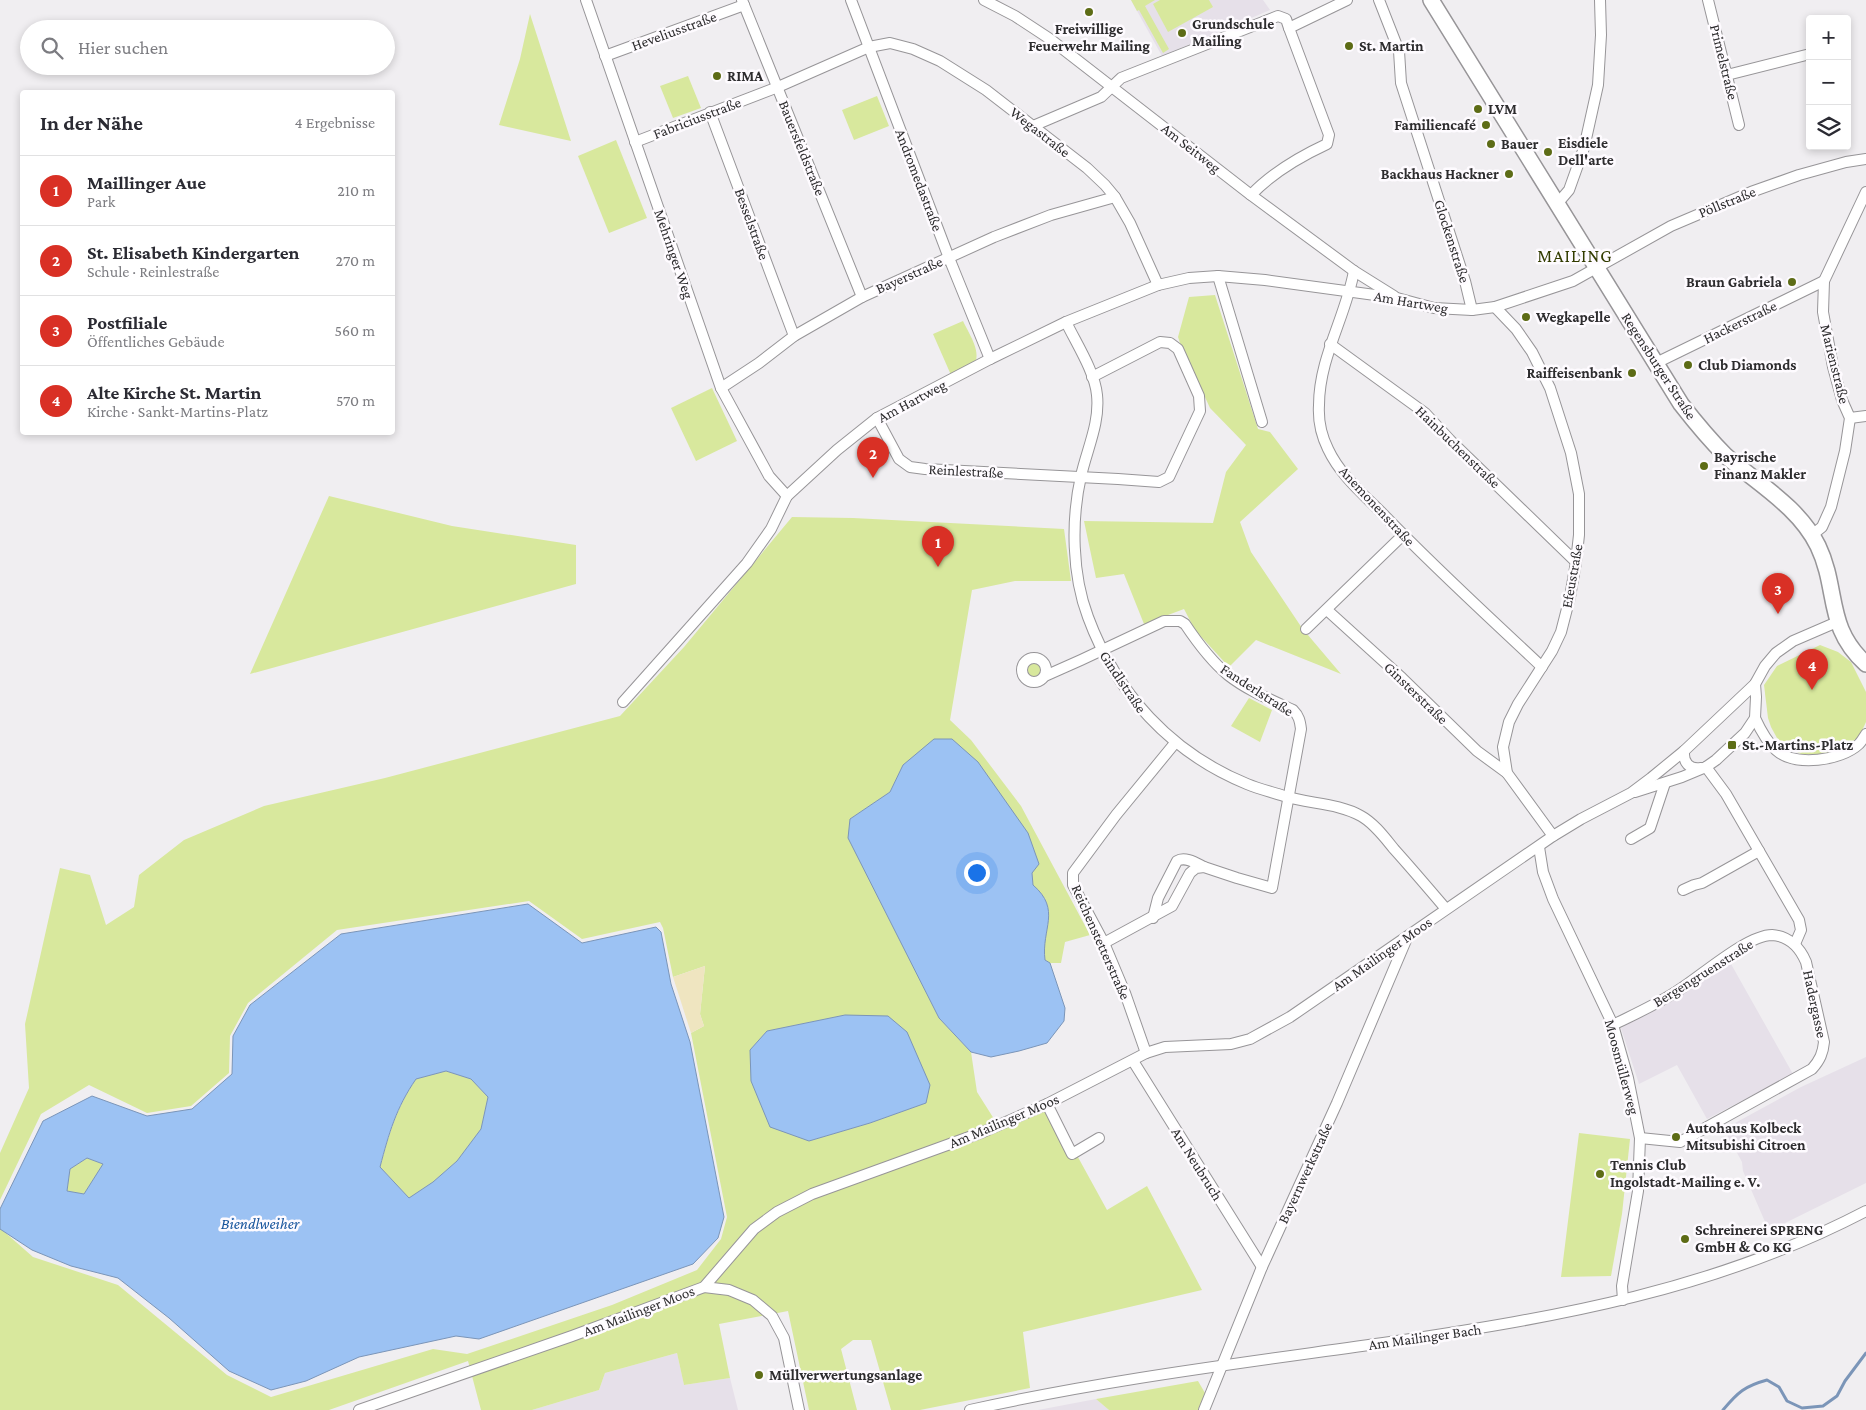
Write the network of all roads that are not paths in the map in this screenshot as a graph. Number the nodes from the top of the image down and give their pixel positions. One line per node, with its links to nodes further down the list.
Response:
1 (586, 0): 13 (street, Mehringer Weg)
2 (851, 0): 11 (street, Andromedastraße)
3 (984, 0): 16 (street, Am Seitweg)
4 (1347, 0): 10 (street)
5 (1380, 0): 36 (street, Glockenstraße)
6 (1430, 0): 25 (street, Regensburger Straße)
7 (1602, 0): 25 (street)
8 (1708, 0): 14 (street, Primelstraße)
9 (743, 3): 13 (street, Heveliusstraße); 15 (street, Bauersfeldstraße)
10 (1289, 28): 16 (street); 23 (street)
11 (869, 47): 15 (street, Fabriciusstraße); 19 (street, Wegastraße); 26 (street, Andromedastraße)
12 (1806, 55): 14 (street)
13 (604, 56): 20 (street, Mehringer Weg)
14 (1727, 75): 18 (street, Primelstraße)
15 (778, 87): 17 (street, Fabriciusstraße); 33 (street, Bauersfeldstraße)
16 (1112, 88): 19 (street); 23 (street, Am Seitweg)
17 (710, 112): 20 (street, Fabriciusstraße); 38 (street, Besselstraße)
18 (1739, 125)
19 (1033, 126): 24 (street, Wegastraße)
20 (635, 142): 43 (street, Mehringer Weg)
21 (1866, 159): 27 (street, Pöllstraße)
22 (1866, 192): 30 (street, Marienstraße)
23 (1250, 195): 28 (street, Am Seitweg)
24 (1115, 197): 26 (street, Bayerstraße); 31 (street, Wegastraße)
25 (1557, 204): 27 (street, Regensburger Straße)
26 (949, 258): 33 (street, Bayerstraße); 40 (street, Andromedastraße)
27 (1596, 267): 35 (street, Am Hartweg); 41 (street, Regensburger Straße)
28 (1354, 271): 32 (street, Anemonenstraße); 34 (street, Am Seitweg)
29 (1218, 276): 31 (street, Am Hartweg); 32 (street, Am Hartweg); 47 (street)
30 (1824, 281): 41 (street, Hackerstraße); 46 (street, Marienstraße)
31 (1158, 285): 37 (street, Am Hartweg)
32 (1350, 292): 34 (street, Am Hartweg); 39 (street, Anemonenstraße)
33 (862, 297): 38 (street, Bayerstraße)
34 (1398, 298): 36 (street, Am Hartweg)
35 (1495, 307): 36 (street, Am Hartweg); 52 (street, Efeustraße)
36 (1472, 310)
37 (1066, 322): 40 (street, Am Hartweg); 42 (street, Gindlstraße)
38 (794, 336): 43 (street, Bayerstraße)
39 (1330, 344): 50 (street, Anemonenstraße); 52 (street, Hainbuchenstraße)
40 (990, 359): 45 (street, Am Hartweg)
41 (1656, 363): 51 (street, Regensburger Straße)
42 (1092, 377): 48 (street, Gindlstraße); 48 (street, Reinlestraße)
43 (721, 388): 49 (street, Mehringer Weg)
44 (1866, 416): 46 (street)
45 (877, 418): 48 (street, Reinlestraße); 49 (street, Am Hartweg)
46 (1850, 418): 51 (street, Marienstraße)
47 (1262, 422)
48 (1081, 477): 56 (street, Gindlstraße)
49 (787, 496): 61 (street, Am Hartweg)
50 (1403, 535): 53 (street); 58 (street, Anemonenstraße)
51 (1812, 535): 54 (street, Regensburger Straße)
52 (1576, 562): 58 (street, Efeustraße)
53 (1327, 610): 55 (street); 67 (street, Ginsterstraße)
54 (1837, 622): 57 (street, Regensburger Straße); 60 (street, Am Mailinger Moos)
55 (1306, 630)
56 (1101, 651): 59 (street); 64 (street, Gindlstraße); 70 (street, Fanderlstraße)
57 (1866, 664)
58 (1542, 668): 67 (street, Efeustraße)
59 (1045, 676)
60 (1755, 684): 62 (street, Am Mailinger Moos); 65 (street, Am Mailinger Moos)
61 (623, 702)
62 (1755, 718): 63 (street); 66 (street, Am Mailinger Moos)
63 (1866, 734)
64 (1175, 743): 70 (street, Gindlstraße); 80 (street, Reichenstetterstraße)
65 (1684, 751): 66 (street); 69 (street, Am Mailinger Moos)
66 (1706, 767): 68 (street, Am Mailinger Moos); 74 (street)
67 (1507, 773): 71 (street, Efeustraße)
68 (1665, 783): 69 (street, Am Mailinger Moos); 72 (street)
69 (1631, 793): 71 (street, Am Mailinger Moos)
70 (1289, 798): 75 (street); 77 (street, Gindlstraße)
71 (1553, 836): 73 (street, Am Mailinger Moos)
72 (1631, 839)
73 (1539, 847): 77 (street, Am Mailinger Moos); 82 (street, Moosmüllerweg)
74 (1759, 851): 76 (street); 81 (street)
75 (1204, 867): 78 (street); 78 (street)
76 (1683, 890)
77 (1446, 910): 79 (street, Am Mailinger Moos)
78 (1153, 918): 80 (street)
79 (1408, 937): 83 (street, Am Mailinger Moos); 89 (street, Bayernwerkstraße)
80 (1104, 943): 83 (street, Reichenstetterstraße)
81 (1795, 944): 82 (street, Bergengruenstraße); 87 (street, Hadergasse)
82 (1613, 1025): 87 (street, Moosmüllerweg)
83 (1146, 1053): 84 (street, Am Mailinger Moos)
84 (1133, 1061): 85 (street, Am Mailinger Moos); 89 (street, Am Neubruch)
85 (1047, 1104): 86 (street); 90 (street, Am Mailinger Moos)
86 (1098, 1138)
87 (1640, 1138): 91 (street, Moosmüllerweg)
88 (1866, 1211): 91 (street, Am Mailinger Bach)
89 (1262, 1267): 92 (street, Bayernwerkstraße)
90 (704, 1287): 93 (street, Am Mailinger Moos); 94 (street)
91 (1623, 1300): 92 (street, Am Mailinger Bach)
92 (1224, 1365): 95 (street, Am Mailinger Bach); 96 (street, Bayernwerkstraße)
93 (359, 1410)
94 (798, 1410)
95 (970, 1410)
96 (1204, 1410)

